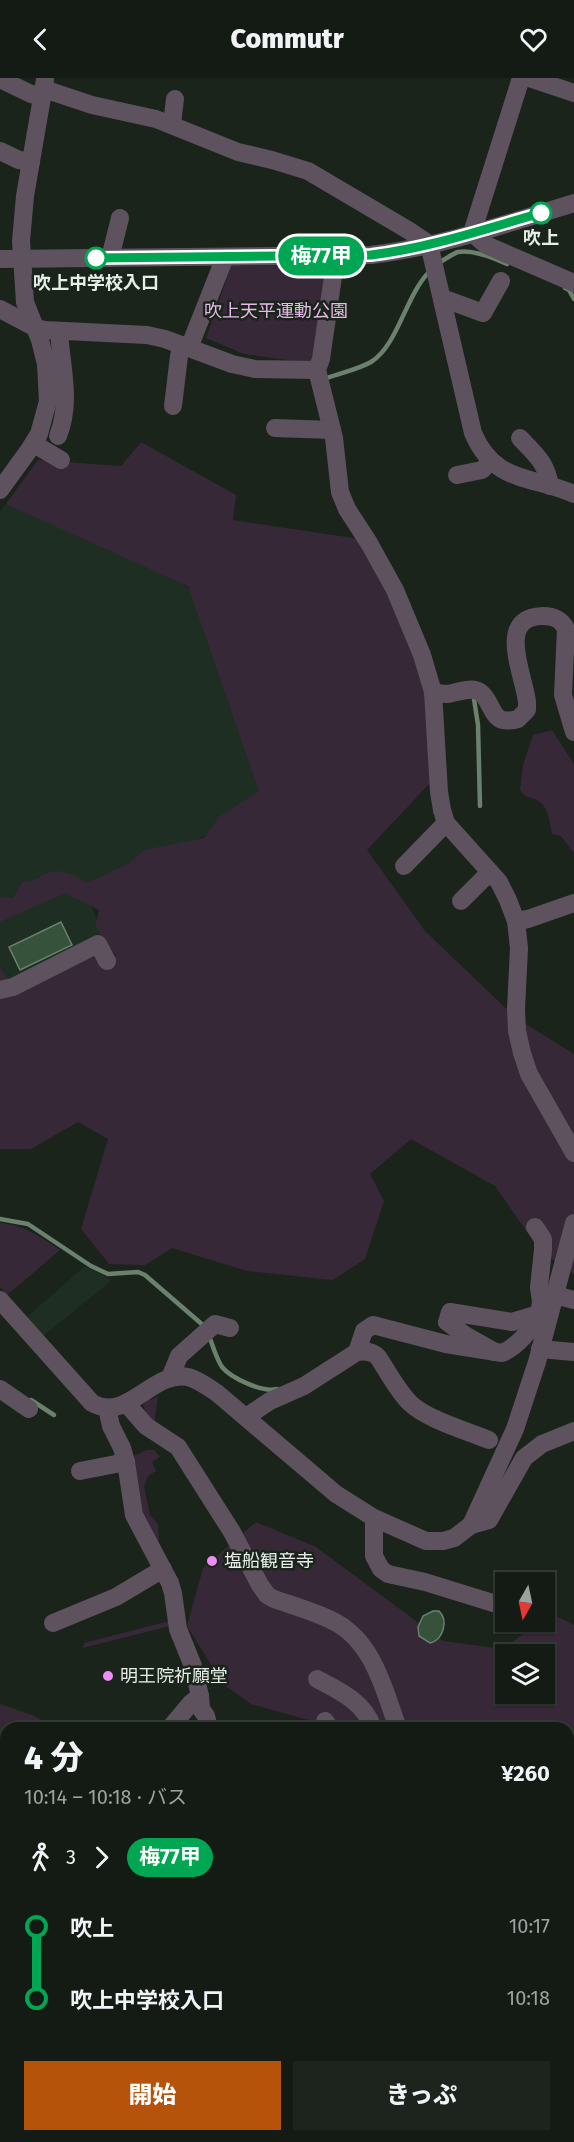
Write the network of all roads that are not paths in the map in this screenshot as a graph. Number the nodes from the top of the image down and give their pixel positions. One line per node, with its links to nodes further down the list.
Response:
1 (521, 78): 12 (street)
2 (530, 78): 4 (street)
3 (0, 79): 5 (street)
4 (564, 86)
5 (44, 88): 7 (street); 9 (street)
6 (175, 99): 7 (street)
7 (172, 124): 13 (street)
8 (0, 151): 9 (street)
9 (31, 162): 18 (street)
10 (574, 203): 12 (street)
11 (120, 218): 16 (street)
12 (472, 233): 13 (street); 19 (street)
13 (429, 244): 14 (street); 21 (street)
14 (336, 256): 15 (street); 26 (street)
15 (225, 257): 16 (street); 25 (street)
16 (110, 258): 18 (street)
17 (0, 259): 18 (street)
18 (22, 259): 23 (street)
19 (574, 283)
20 (501, 291): 21 (street)
21 (442, 298): 34 (street)
22 (0, 309): 23 (street)
23 (36, 327): 24 (street); 32 (street)
24 (59, 331): 25 (street); 30 (street)
25 (186, 347): 26 (street); 27 (street)
26 (318, 370): 29 (street)
27 (173, 406)
28 (275, 428): 29 (street)
29 (332, 430): 40 (street)
30 (58, 436)
31 (520, 438): 36 (street)
32 (34, 444): 33 (street); 37 (street)
33 (61, 460)
34 (491, 461): 35 (street); 36 (street)
35 (457, 475)
36 (550, 486): 38 (street)
37 (0, 490)
38 (574, 494)
39 (570, 630): 40 (street); 41 (street)
40 (433, 692): 42 (street)
41 (574, 732)
42 (446, 823): 43 (street); 44 (street)
43 (404, 866)
44 (490, 872): 45 (street); 47 (street)
45 (461, 901)
46 (574, 903): 47 (street)
47 (516, 921): 50 (street)
48 (109, 955): 49 (street)
49 (0, 990)
50 (574, 1153)
51 (574, 1223): 53 (street)
52 (535, 1227): 56 (street)
53 (555, 1294): 55 (street); 56 (street)
54 (0, 1300): 65 (street)
55 (574, 1300)
56 (544, 1315): 58 (street); 60 (street); 60 (street)
57 (222, 1322): 62 (street)
58 (540, 1349): 61 (street); 73 (street)
59 (357, 1352): 60 (street); 67 (street); 69 (street)
60 (495, 1352)
61 (574, 1352)
62 (170, 1378): 64 (street); 67 (street)
63 (0, 1389): 66 (street)
64 (126, 1403): 65 (street); 82 (street)
65 (107, 1408): 70 (street)
66 (29, 1409)
67 (246, 1417): 72 (street)
68 (574, 1431): 73 (street)
69 (489, 1440)
70 (126, 1462): 71 (street); 74 (street)
71 (80, 1471)
72 (374, 1518): 73 (street); 75 (street)
73 (471, 1525)
74 (163, 1569): 76 (street); 78 (street)
75 (495, 1604)
76 (65, 1624)
77 (317, 1679): 81 (street)
78 (201, 1696): 79 (street); 80 (street)
79 (175, 1722)
80 (208, 1722)
81 (370, 1722)
82 (396, 1722)

